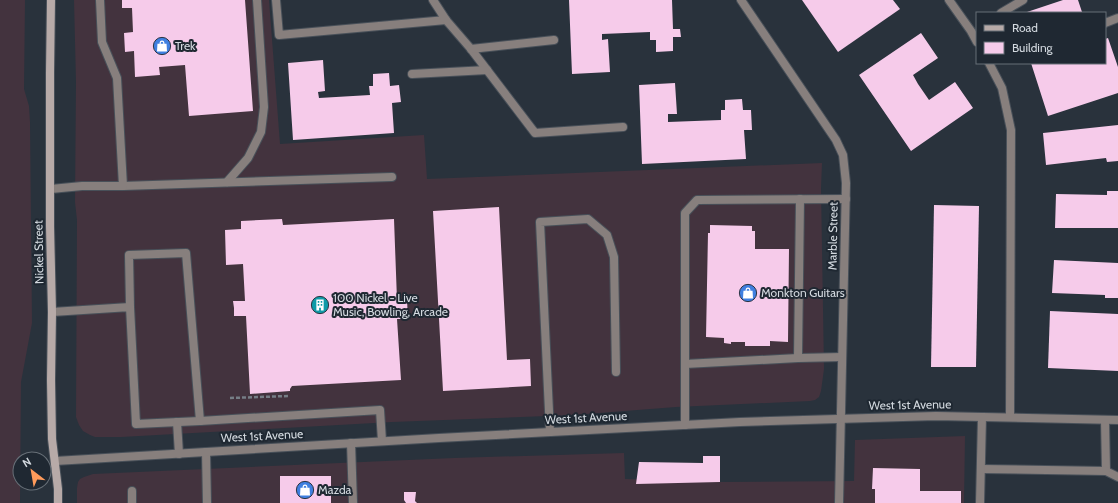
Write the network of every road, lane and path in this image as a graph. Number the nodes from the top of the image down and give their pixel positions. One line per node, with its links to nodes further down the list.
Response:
1 (51, 0): 23 (street, Nickel Street)
2 (100, 0): 22 (street)
3 (257, 0): 21 (street)
4 (276, 0): 11 (street)
5 (433, 0): 11 (street)
6 (741, 0): 25 (street, Marble Street)
7 (949, 0): 13 (street)
8 (1023, 0): 9 (street)
9 (1003, 12)
10 (1118, 18): 12 (street)
11 (446, 20): 15 (street)
12 (1106, 23)
13 (974, 30)
14 (554, 40): 15 (street)
15 (471, 50): 17 (street)
16 (989, 64): 35 (street)
17 (487, 70): 18 (street); 19 (street)
18 (412, 74)
19 (623, 128)
20 (392, 177): 21 (street)
21 (227, 182): 22 (street)
22 (123, 186): 23 (street)
23 (51, 189): 27 (street, Nickel Street)
24 (800, 199): 25 (street); 29 (street); 30 (street)
25 (846, 199): 28 (street, Marble Street)
26 (130, 307): 27 (street); 39 (street); 40 (street)
27 (52, 312): 47 (street, Nickel Street)
28 (842, 357): 29 (street); 36 (street, Marble Street)
29 (798, 358): 30 (street)
30 (685, 364): 41 (street)
31 (616, 372): 42 (street)
32 (289, 396): 33 (path)
33 (230, 398)
34 (982, 417): 35 (street, West 1st Avenue); 36 (street, West 1st Avenue); 48 (street)
35 (1010, 417): 37 (street, West 1st Avenue)
36 (840, 419): 41 (street, West 1st Avenue); 56 (street, Marble Street)
37 (1105, 420): 38 (street, West 1st Avenue); 49 (street)
38 (1118, 420)
39 (200, 421): 40 (street); 43 (street)
40 (177, 422): 46 (street)
41 (685, 425): 42 (street, West 1st Avenue)
42 (550, 432): 43 (street, West 1st Avenue)
43 (382, 441): 44 (street, West 1st Avenue)
44 (351, 443): 45 (street, West 1st Avenue); 55 (street)
45 (206, 452): 46 (street, West 1st Avenue); 54 (street)
46 (179, 454): 47 (street, West 1st Avenue)
47 (55, 461): 52 (street, Nickel Street)
48 (981, 469): 49 (street); 57 (street)
49 (1106, 471): 50 (street)
50 (1118, 477)
51 (132, 491): 53 (street)
52 (58, 503)
53 (132, 503)
54 (207, 503)
55 (353, 503)
56 (839, 503)
57 (980, 503)

